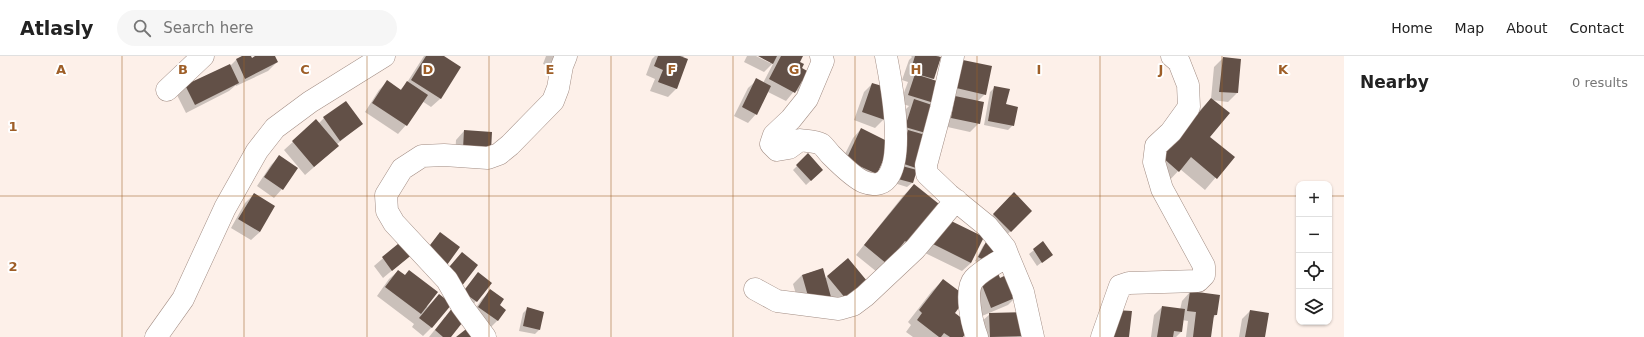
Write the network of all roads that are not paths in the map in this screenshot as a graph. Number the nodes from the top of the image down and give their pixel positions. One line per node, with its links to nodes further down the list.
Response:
1 (203, 56): 8 (street)
2 (384, 56): 12 (street)
3 (566, 56): 13 (street)
4 (821, 56): 5 (street)
5 (886, 56)
6 (952, 56): 9 (street)
7 (1172, 56): 16 (street)
8 (167, 90)
9 (956, 200): 10 (street); 11 (street)
10 (1008, 256): 14 (street); 15 (street)
11 (755, 289)
12 (156, 337)
13 (485, 337)
14 (977, 337)
15 (1033, 337)
16 (1102, 337)

